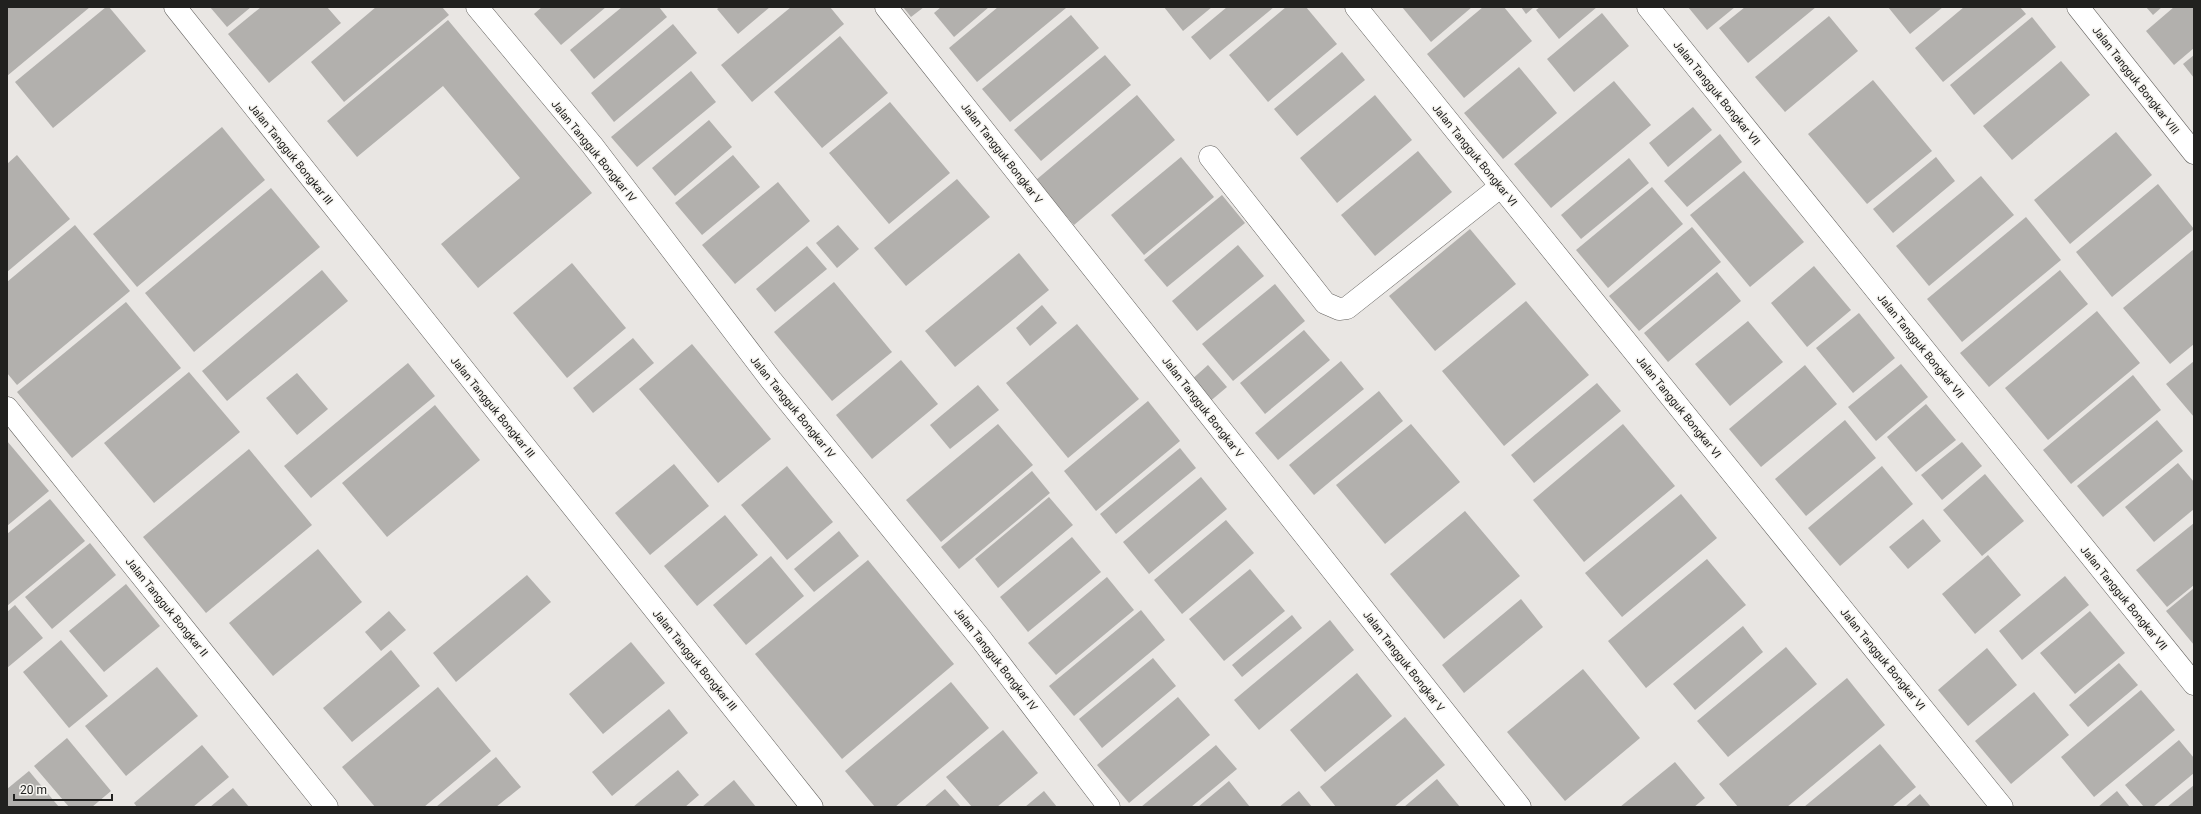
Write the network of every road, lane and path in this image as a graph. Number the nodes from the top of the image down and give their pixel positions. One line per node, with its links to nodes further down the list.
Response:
1 (174, 7): 13 (street, Jalan Tangguk Bongkar III)
2 (476, 7): 14 (street, Jalan Tangguk Bongkar IV)
3 (886, 7): 15 (street, Jalan Tangguk Bongkar V)
4 (1356, 7): 9 (street, Jalan Tangguk Bongkar VI)
5 (1648, 7): 11 (street, Jalan Tangguk Bongkar VII)
6 (2078, 7): 7 (street, Jalan Tangguk Bongkar VIII)
7 (2194, 153)
8 (1210, 157): 9 (street)
9 (1500, 187): 16 (street, Jalan Tangguk Bongkar VI)
10 (7, 408): 12 (street, Jalan Tangguk Bongkar II)
11 (2194, 684)
12 (327, 807)
13 (812, 807)
14 (1109, 807)
15 (1520, 807)
16 (2002, 807)

